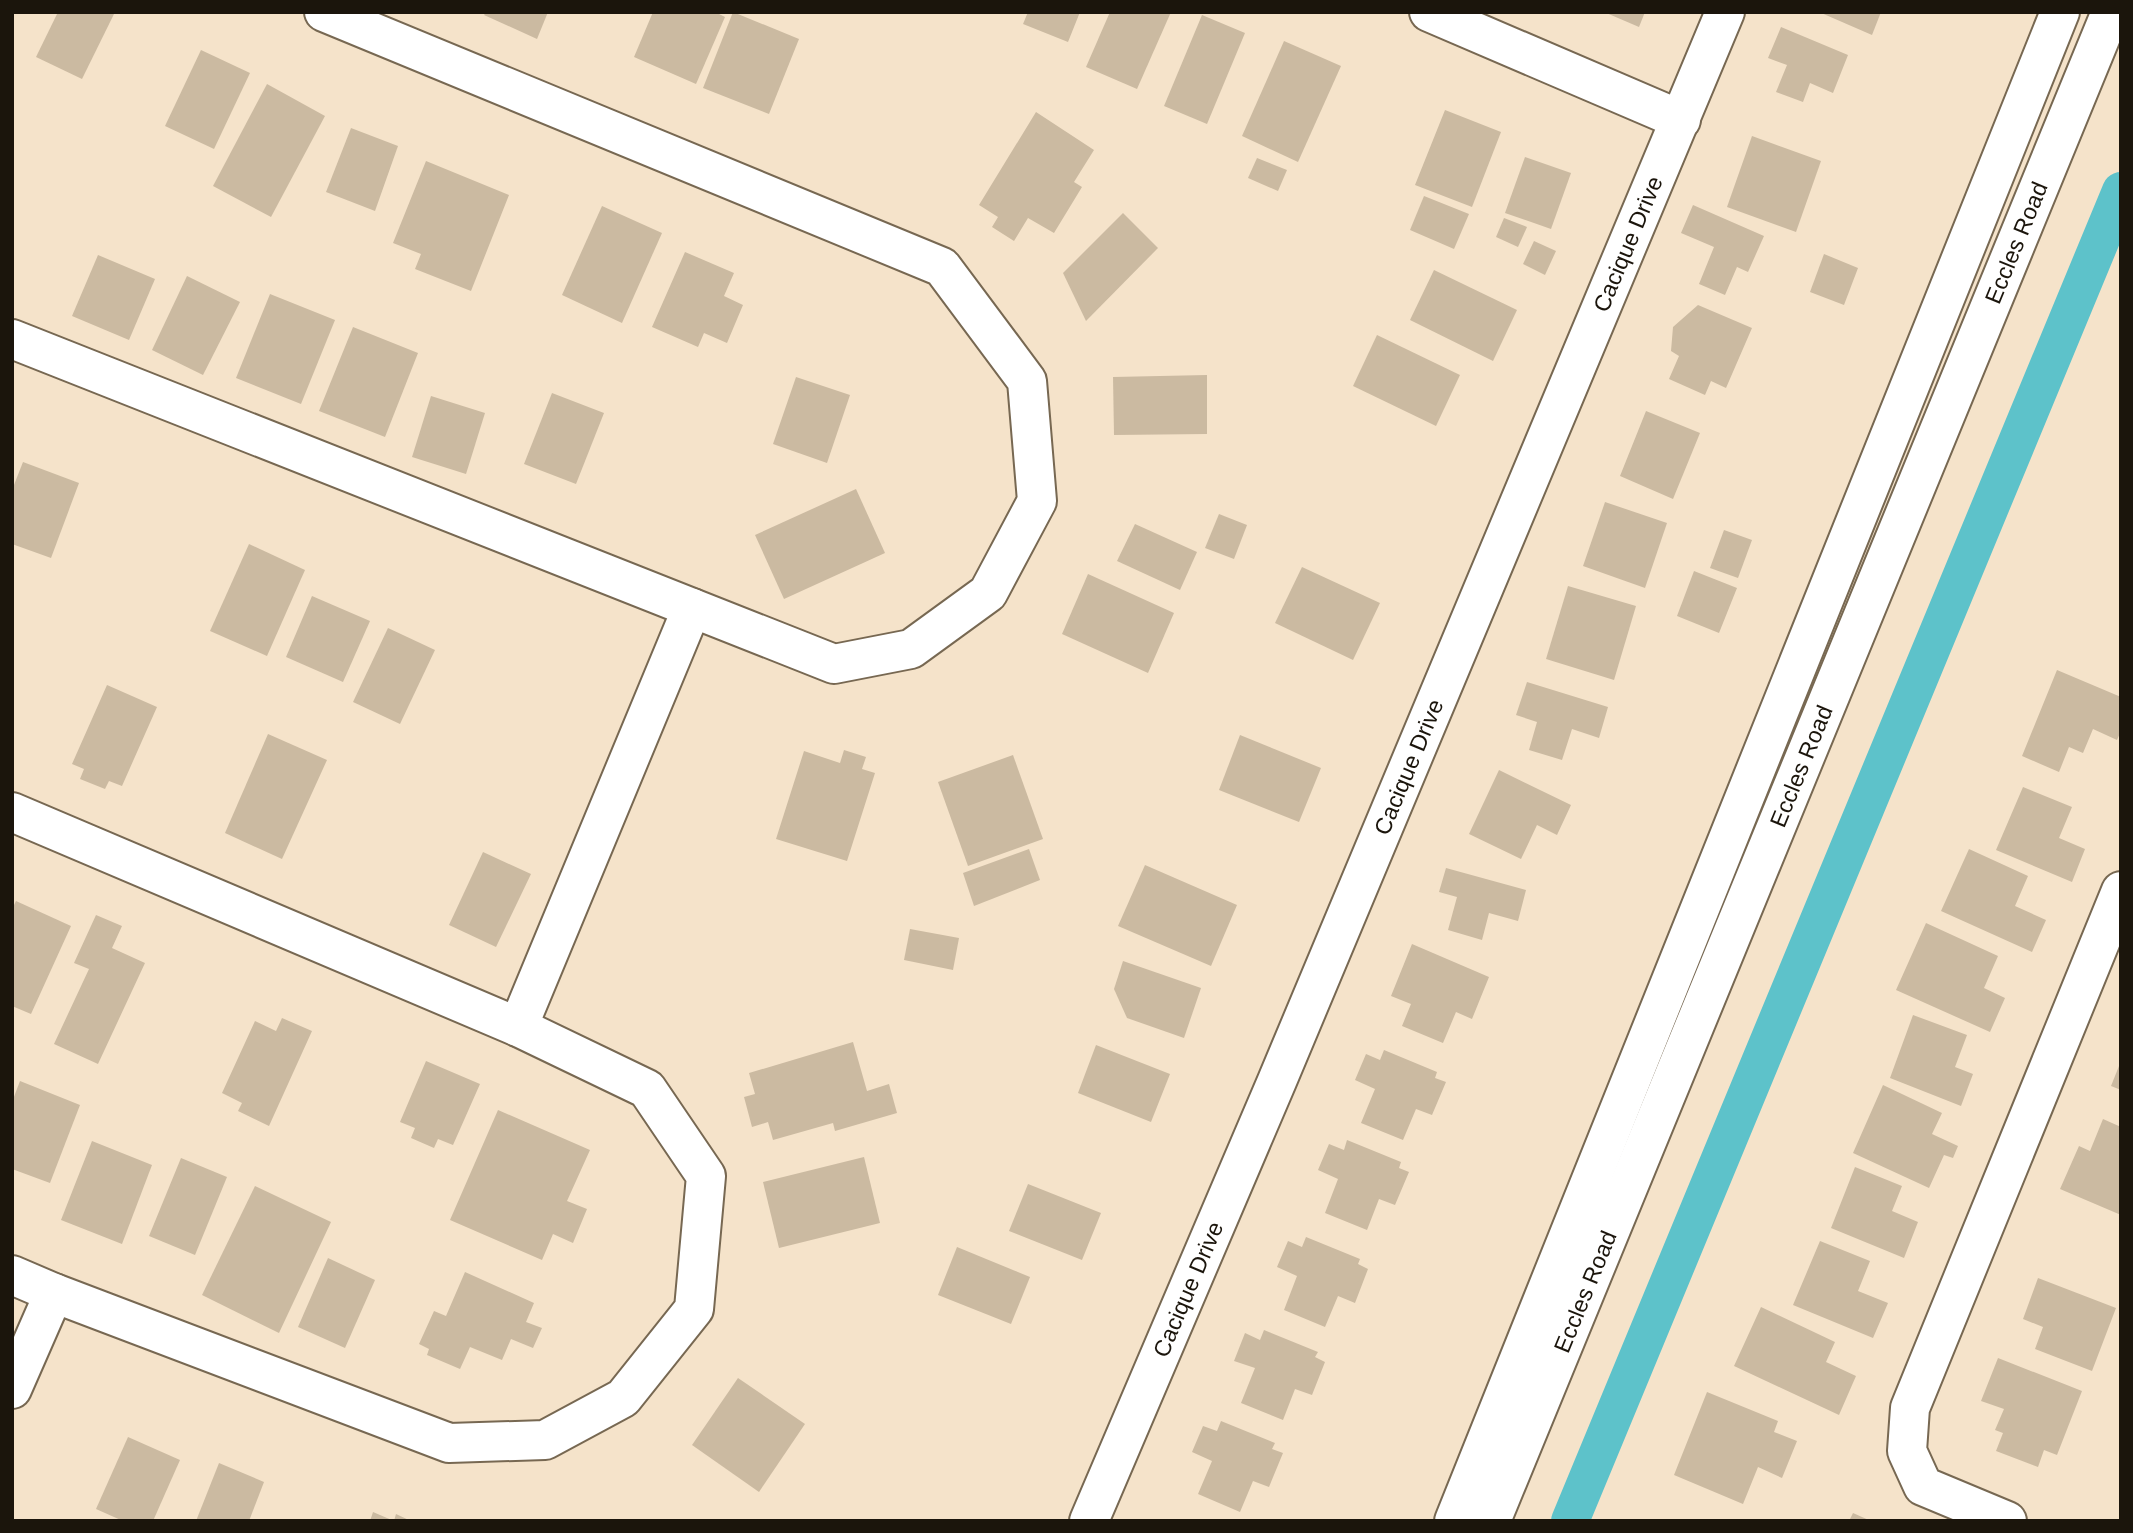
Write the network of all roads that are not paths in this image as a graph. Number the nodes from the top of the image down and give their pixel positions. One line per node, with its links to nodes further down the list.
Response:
1 (324, 12): 8 (street)
2 (1429, 12): 6 (street)
3 (1725, 12): 6 (street, Cacique Drive)
4 (2060, 12): 16 (street, Eccles Road)
5 (2111, 12): 17 (street, Eccles Road)
6 (1681, 120): 15 (street, Cacique Drive)
7 (12, 339): 8 (street)
8 (692, 608): 11 (street)
9 (12, 812): 11 (street)
10 (2121, 891): 18 (street)
11 (518, 1027): 13 (street)
12 (12, 1275): 13 (street)
13 (54, 1293): 14 (street)
14 (12, 1389)
15 (1089, 1521)
16 (1454, 1521)
17 (1491, 1521)
18 (2007, 1521)

